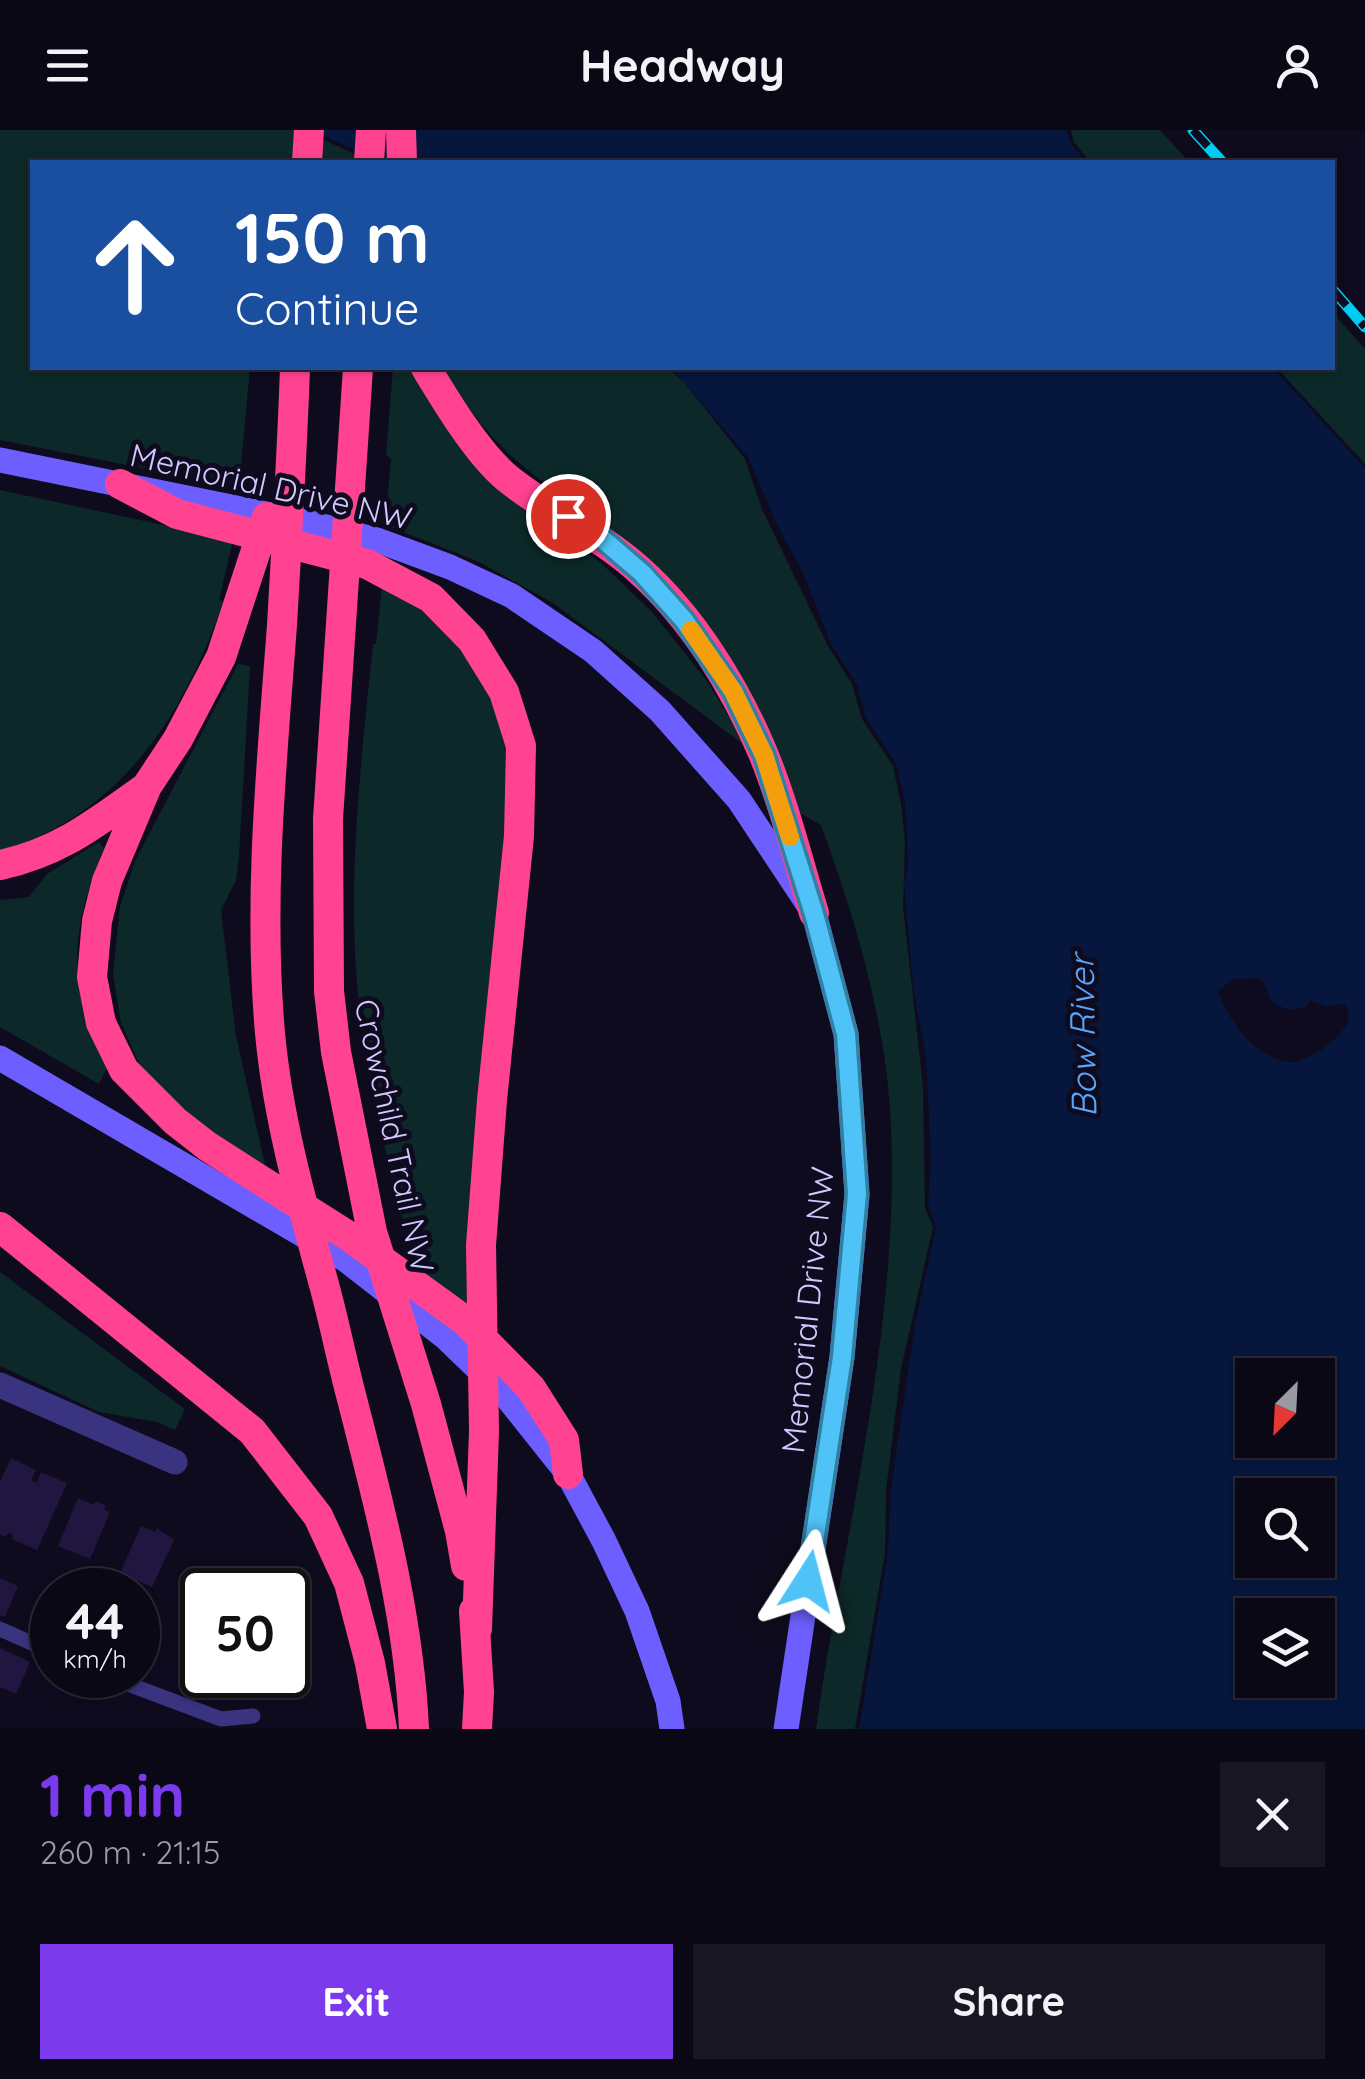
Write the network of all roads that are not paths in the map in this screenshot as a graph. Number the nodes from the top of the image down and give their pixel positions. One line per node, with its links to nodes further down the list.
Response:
1 (309, 130): 4 (highway)
2 (371, 130): 5 (highway)
3 (402, 130): 6 (highway)
4 (306, 160)
5 (370, 160)
6 (402, 160)
7 (296, 370): 10 (highway)
8 (358, 370): 22 (highway, Crowchild Trail NW)
9 (427, 370): 15 (highway)
10 (290, 458): 13 (highway); 28 (highway)
11 (0, 460): 12 (main road, Memorial Drive NW)
12 (120, 484): 15 (main road, Memorial Drive NW); 22 (highway)
13 (148, 786): 14 (highway); 17 (highway)
14 (0, 866)
15 (814, 914): 31 (main road, Memorial Drive NW)
16 (0, 1058): 17 (main road)
17 (200, 1158): 20 (highway)
18 (0, 1227): 27 (highway)
19 (0, 1385): 21 (street)
20 (560, 1455): 30 (main road)
21 (175, 1462)
22 (476, 1628): 29 (highway, Crowchild Trail NW)
23 (0, 1629): 24 (lane)
24 (30, 1642)
25 (160, 1696): 26 (lane)
26 (253, 1716)
27 (382, 1729)
28 (414, 1729)
29 (477, 1729)
30 (672, 1729)
31 (786, 1729)

